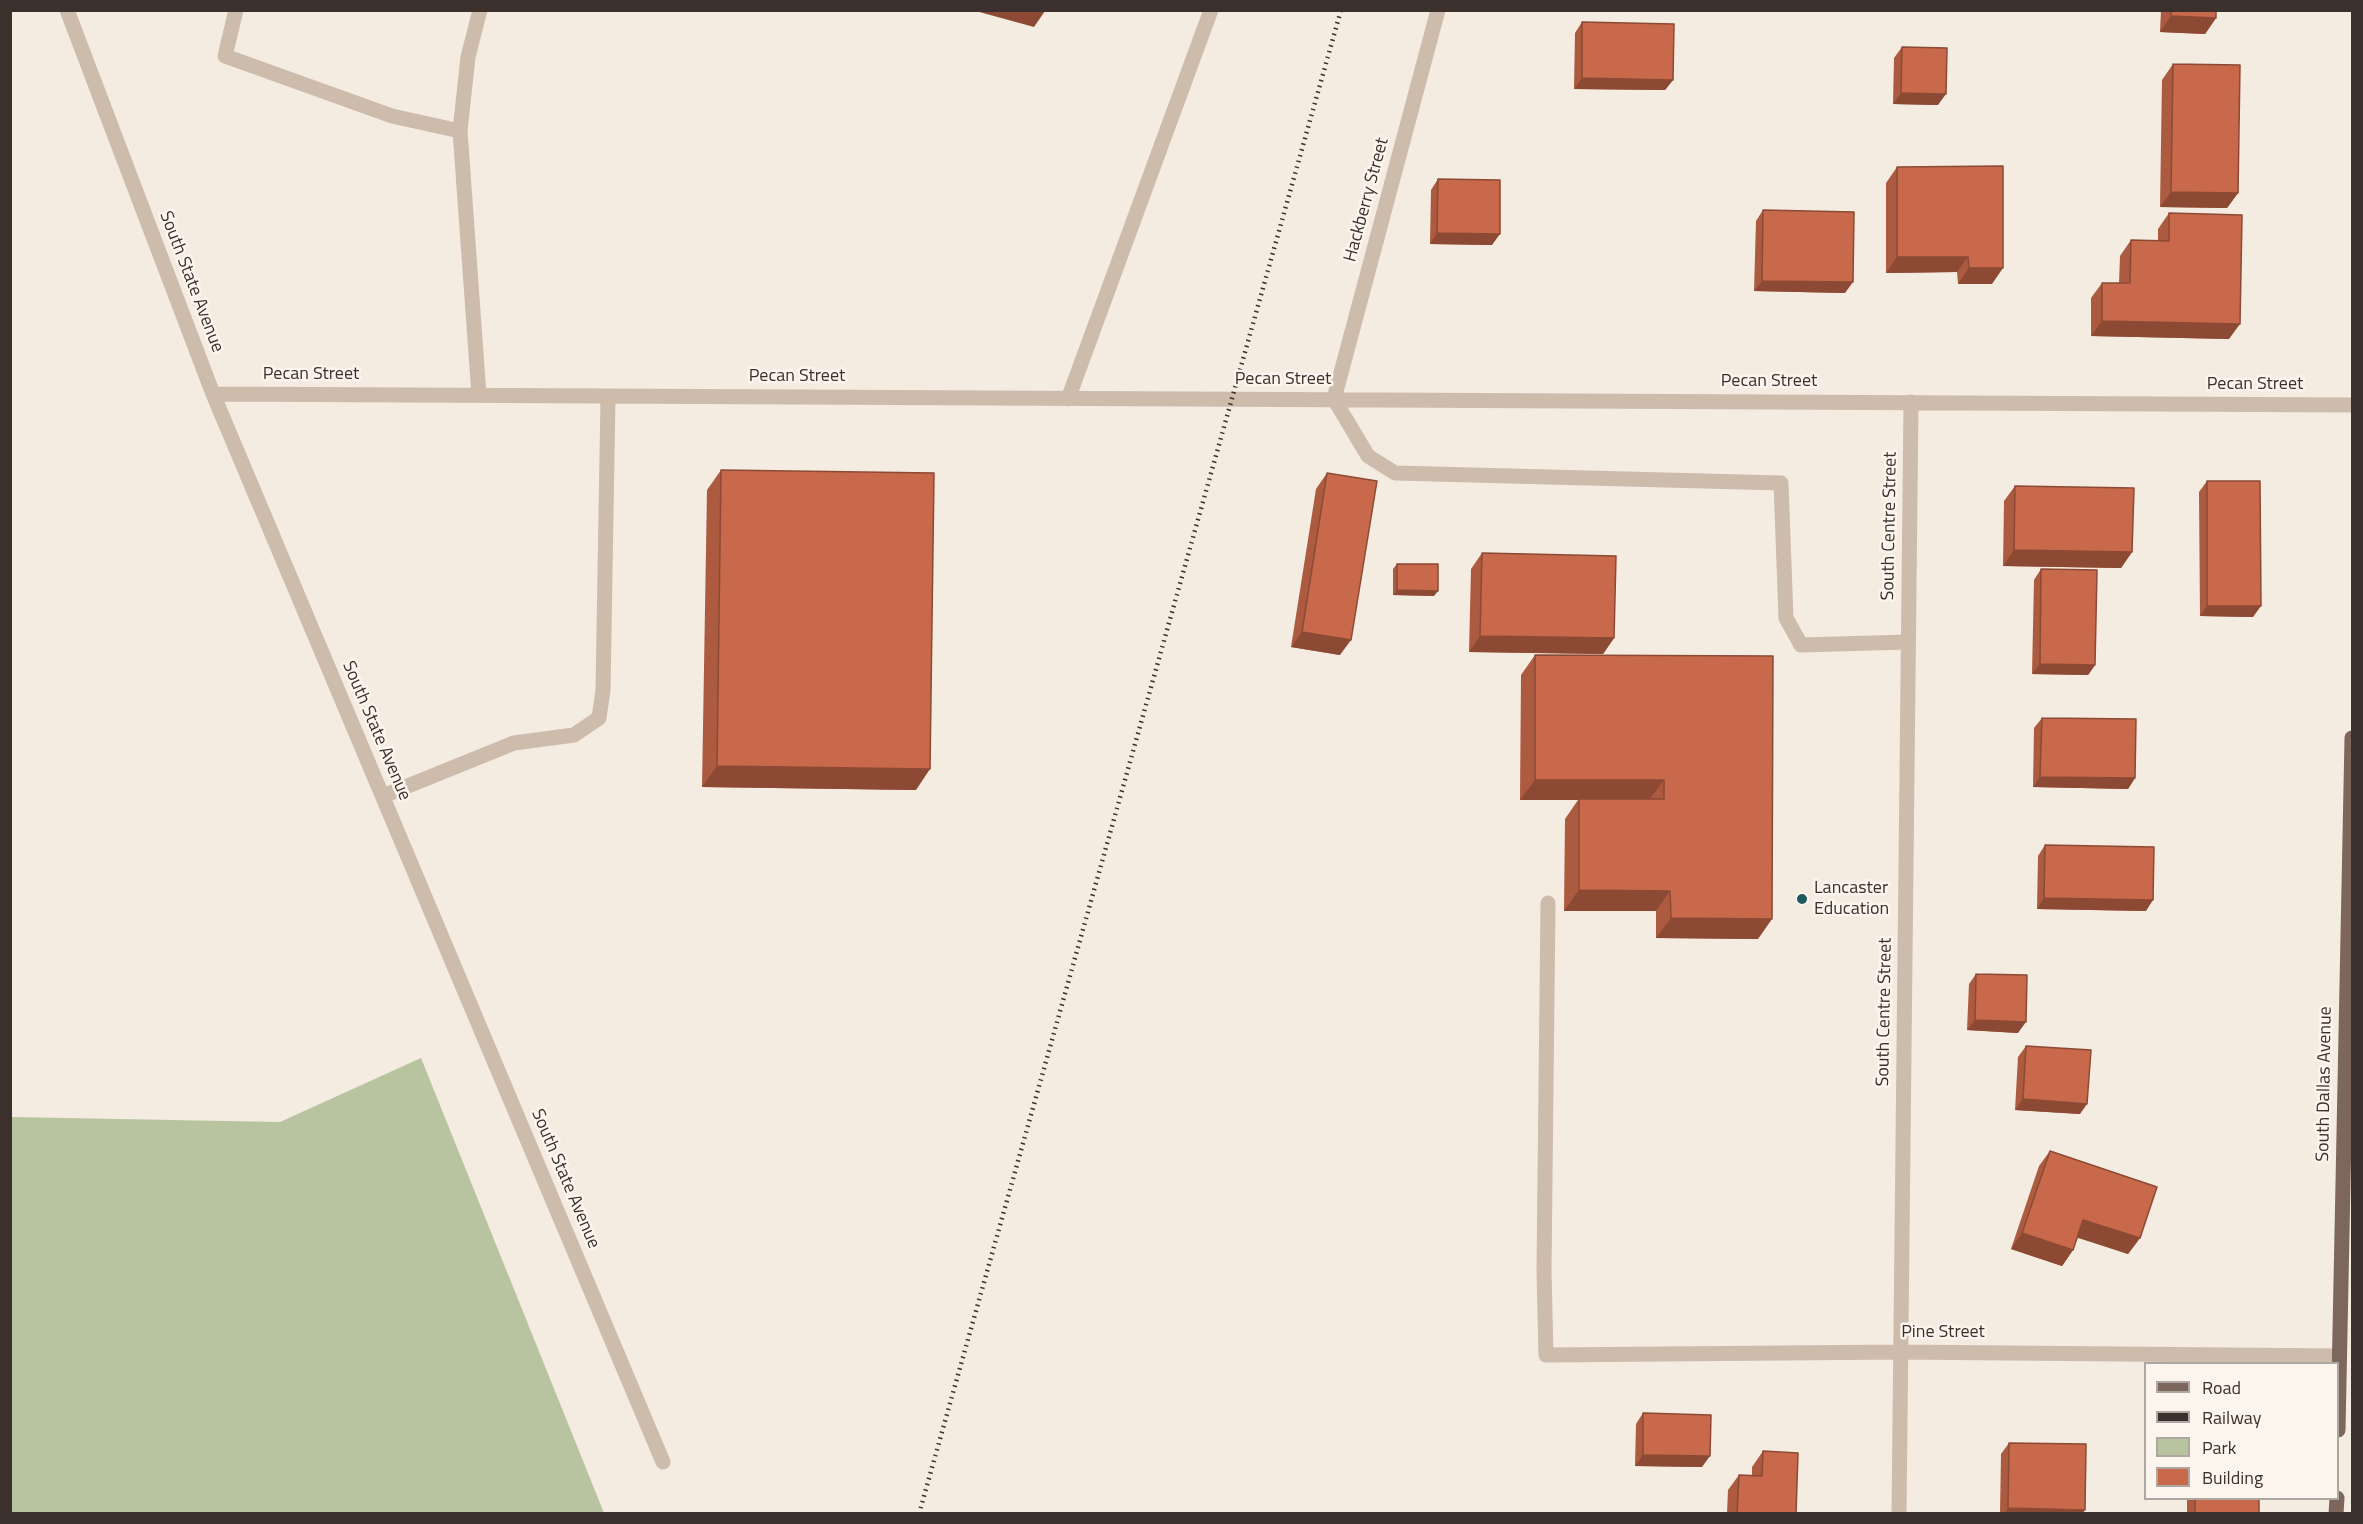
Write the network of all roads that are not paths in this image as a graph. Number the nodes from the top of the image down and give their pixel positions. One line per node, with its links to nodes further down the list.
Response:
1 (67, 10): 7 (street, South State Avenue)
2 (236, 10): 6 (street)
3 (480, 10): 6 (street)
4 (1211, 10): 10 (street)
5 (1438, 10): 11 (street, Hackberry Street)
6 (460, 131): 8 (street)
7 (213, 394): 8 (street, Pecan Street); 16 (street, South State Avenue)
8 (479, 395): 9 (street, Pecan Street)
9 (608, 396): 10 (street, Pecan Street); 16 (street)
10 (1068, 399): 11 (street, Pecan Street)
11 (1334, 399): 12 (street, Pecan Street); 14 (street)
12 (1911, 402): 13 (street, Pecan Street); 14 (street, South Centre Street)
13 (2352, 405)
14 (1908, 642): 18 (street, South Centre Street)
15 (2352, 738): 19 (main road, South Dallas Avenue)
16 (383, 796): 21 (street, South State Avenue)
17 (1548, 903): 18 (street, Pine Street)
18 (1900, 1352): 19 (street, Pine Street); 22 (street, South Centre Street)
19 (2338, 1356): 20 (main road, South Dallas Avenue)
20 (2338, 1362)
21 (663, 1462)
22 (1899, 1514)

